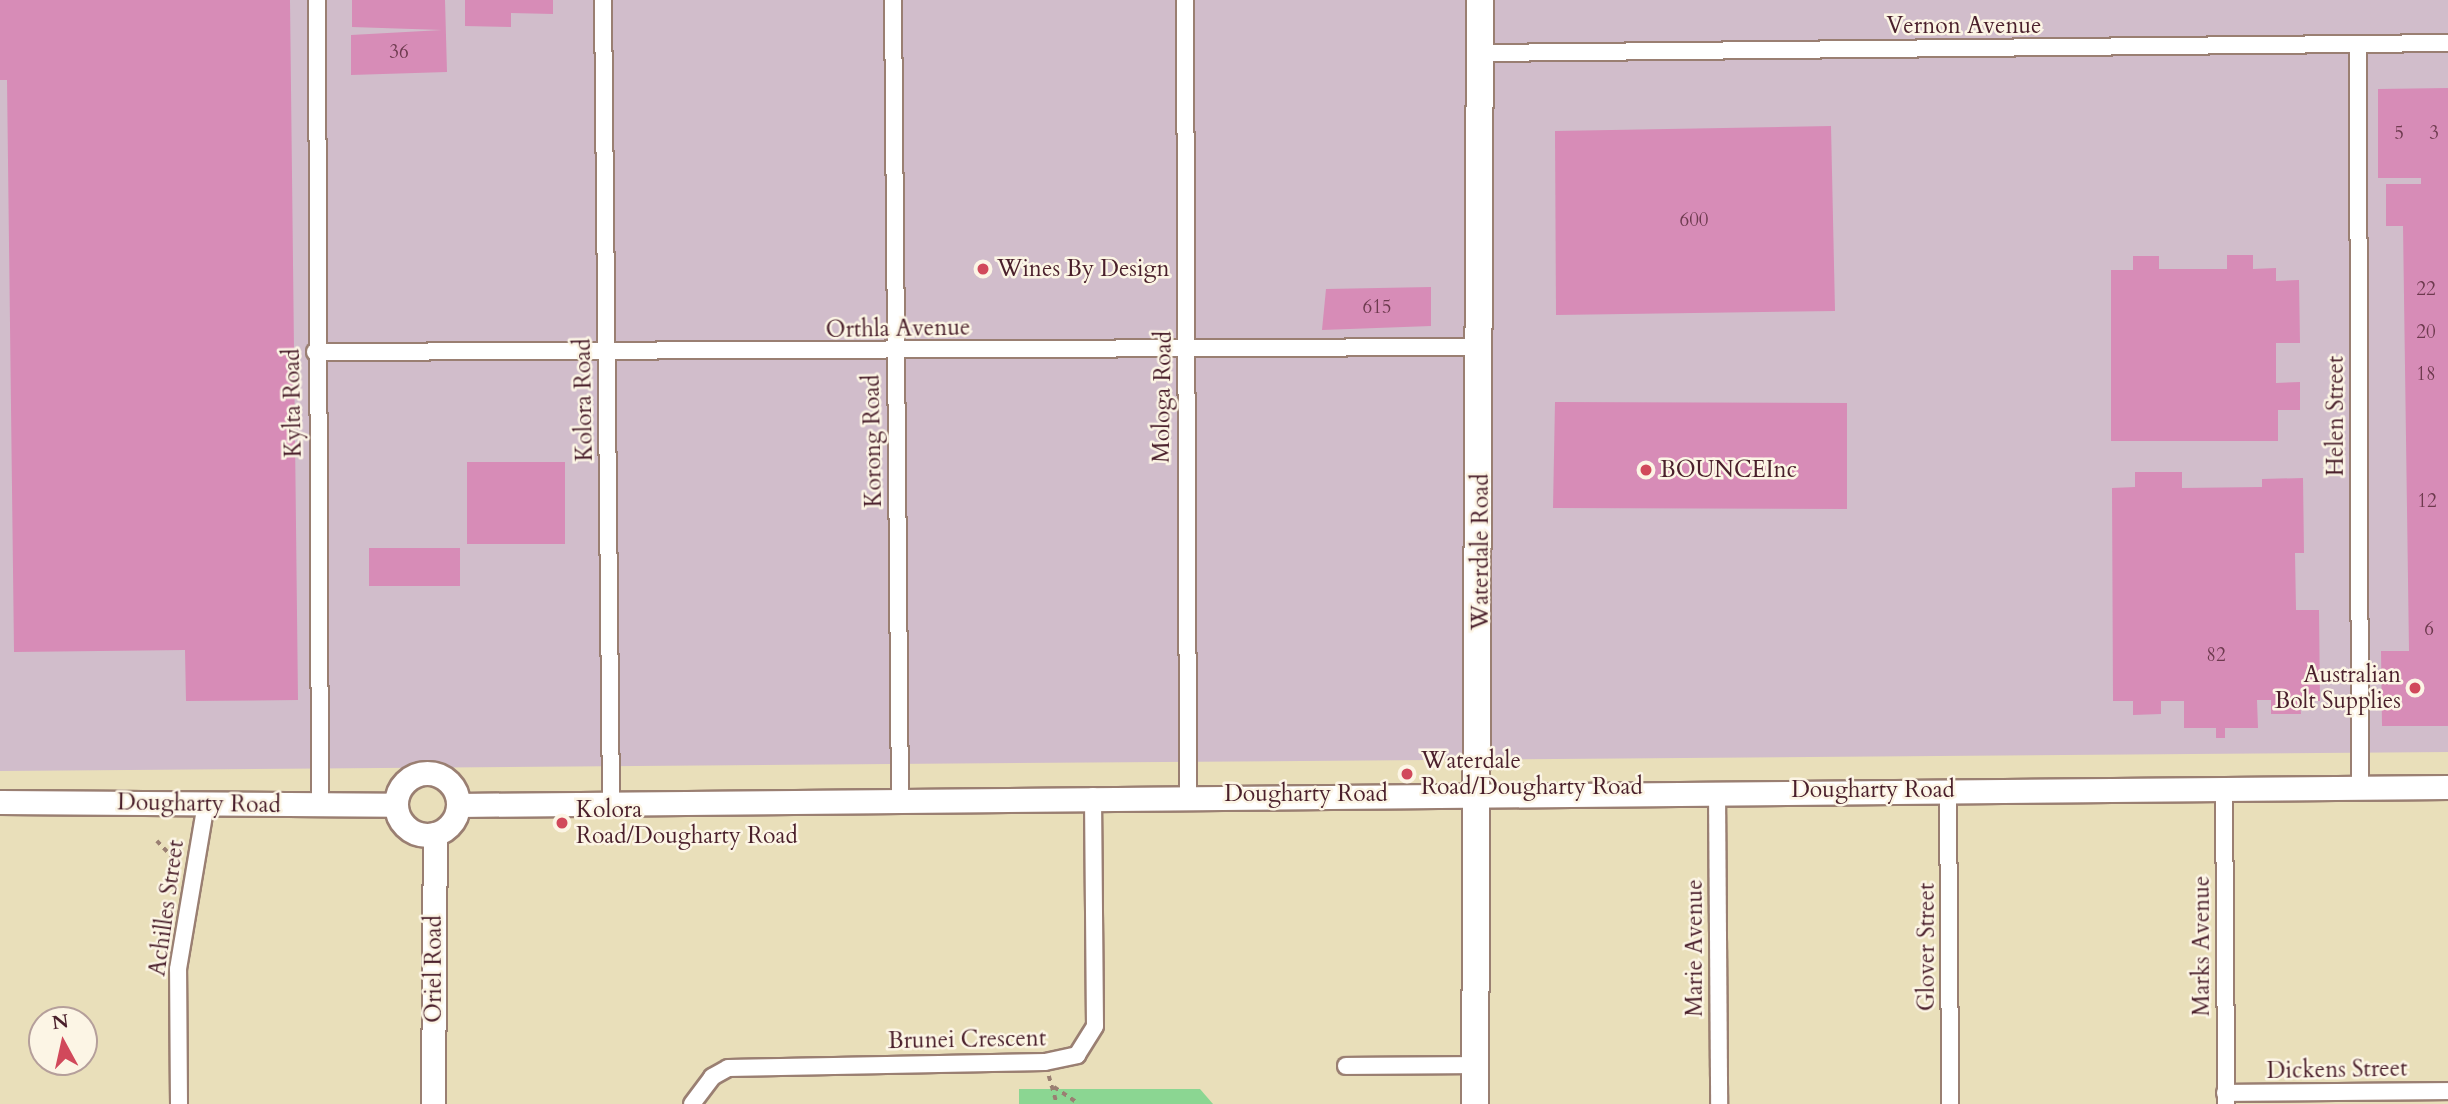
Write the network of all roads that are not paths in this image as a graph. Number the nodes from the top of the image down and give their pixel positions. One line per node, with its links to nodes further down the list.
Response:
1 (317, 0): 11 (street, Kylta Road)
2 (603, 0): 12 (street, Kolora Road)
3 (893, 0): 13 (street, Korong Road)
4 (1185, 0): 10 (street, Mologa Road)
5 (1480, 0): 8 (main road, Waterdale Road)
6 (2448, 43): 7 (street, Vernon Avenue)
7 (2358, 44): 8 (street, Vernon Avenue); 16 (street, Helen Street)
8 (1481, 53): 9 (main road, Waterdale Road)
9 (1482, 347): 10 (street, Orthla Avenue); 18 (main road, Waterdale Road)
10 (1185, 349): 13 (street, Orthla Avenue); 20 (street, Mologa Road)
11 (315, 352): 12 (street, Orthla Avenue); 28 (street, Kylta Road)
12 (606, 352): 13 (street, Orthla Avenue); 23 (street, Kolora Road)
13 (895, 352): 22 (street, Korong Road)
14 (2448, 787): 16 (street, Dougharty Road)
15 (2224, 788): 16 (street, Dougharty Road); 17 (street, Dougharty Road); 33 (street, Marks Avenue)
16 (2360, 788)
17 (1948, 790): 19 (street, Dougharty Road); 39 (street, Glover Street)
18 (1479, 792): 19 (street, Dougharty Road); 20 (street, Dougharty Road); 30 (main road, Waterdale Road)
19 (1717, 792): 38 (street, Marie Avenue)
20 (1188, 795): 21 (street, Dougharty Road)
21 (1093, 796): 22 (street, Dougharty Road); 36 (street, Brunei Crescent)
22 (900, 797): 23 (street, Dougharty Road)
23 (611, 800): 27 (street, Dougharty Road)
24 (1, 803): 25 (street, Dougharty Road)
25 (206, 803): 28 (street, Dougharty Road); 34 (street, Achilles Street)
26 (396, 805): 27 (street); 28 (street, Dougharty Road); 29 (street)
27 (458, 805): 29 (street)
28 (320, 806)
29 (435, 834): 35 (street, Oriel Road)
30 (1475, 1065): 31 (street); 37 (main road, Waterdale Road)
31 (1346, 1066)
32 (2448, 1091): 33 (street, Dickens Street)
33 (2225, 1099)
34 (179, 1104)
35 (433, 1104)
36 (692, 1104)
37 (1475, 1104)
38 (1719, 1104)
39 (1950, 1104)

